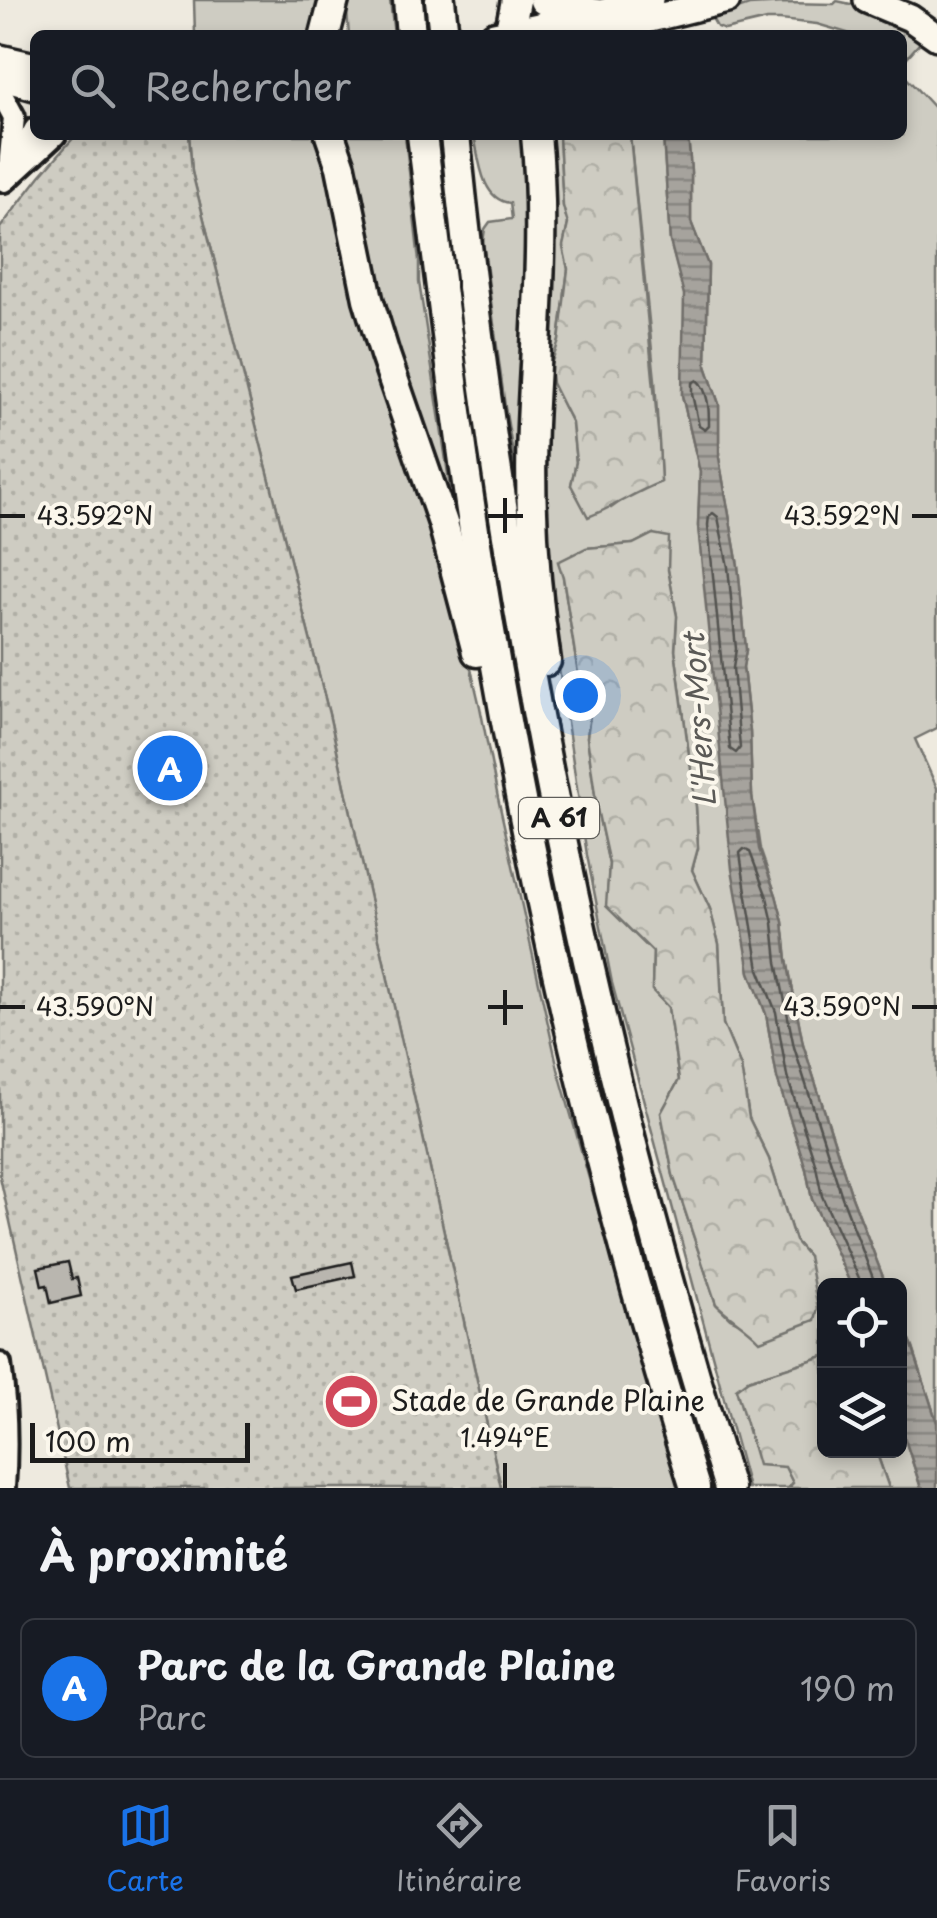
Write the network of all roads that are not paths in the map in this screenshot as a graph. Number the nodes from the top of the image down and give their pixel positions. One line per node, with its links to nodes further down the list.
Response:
1 (336, 0): 10 (highway); 11 (highway)
2 (408, 0): 12 (highway)
3 (440, 0): 13 (highway)
4 (516, 0): 14 (highway)
5 (544, 0): 9 (highway)
6 (650, 0): 9 (main road)
7 (867, 0): 16 (main road)
8 (725, 1): 9 (main road)
9 (594, 27): 15 (main road)
10 (327, 30)
11 (341, 30)
12 (411, 30)
13 (443, 30)
14 (506, 30)
15 (556, 30)
16 (937, 37)
17 (0, 58): 18 (main road)
18 (30, 65)
19 (0, 78): 20 (main road)
20 (30, 86)
21 (0, 90): 29 (street)
22 (43, 140): 29 (street)
23 (332, 140): 28 (highway)
24 (339, 140): 28 (highway)
25 (423, 140): 31 (highway, A 61)
26 (456, 140): 30 (highway, A 61)
27 (536, 140): 30 (highway)
28 (340, 167): 31 (highway)
29 (4, 183)
30 (540, 728): 35 (highway, A 61)
31 (528, 839): 34 (highway, A 61)
32 (0, 1364): 33 (street)
33 (4, 1488)
34 (695, 1488)
35 (729, 1488)

